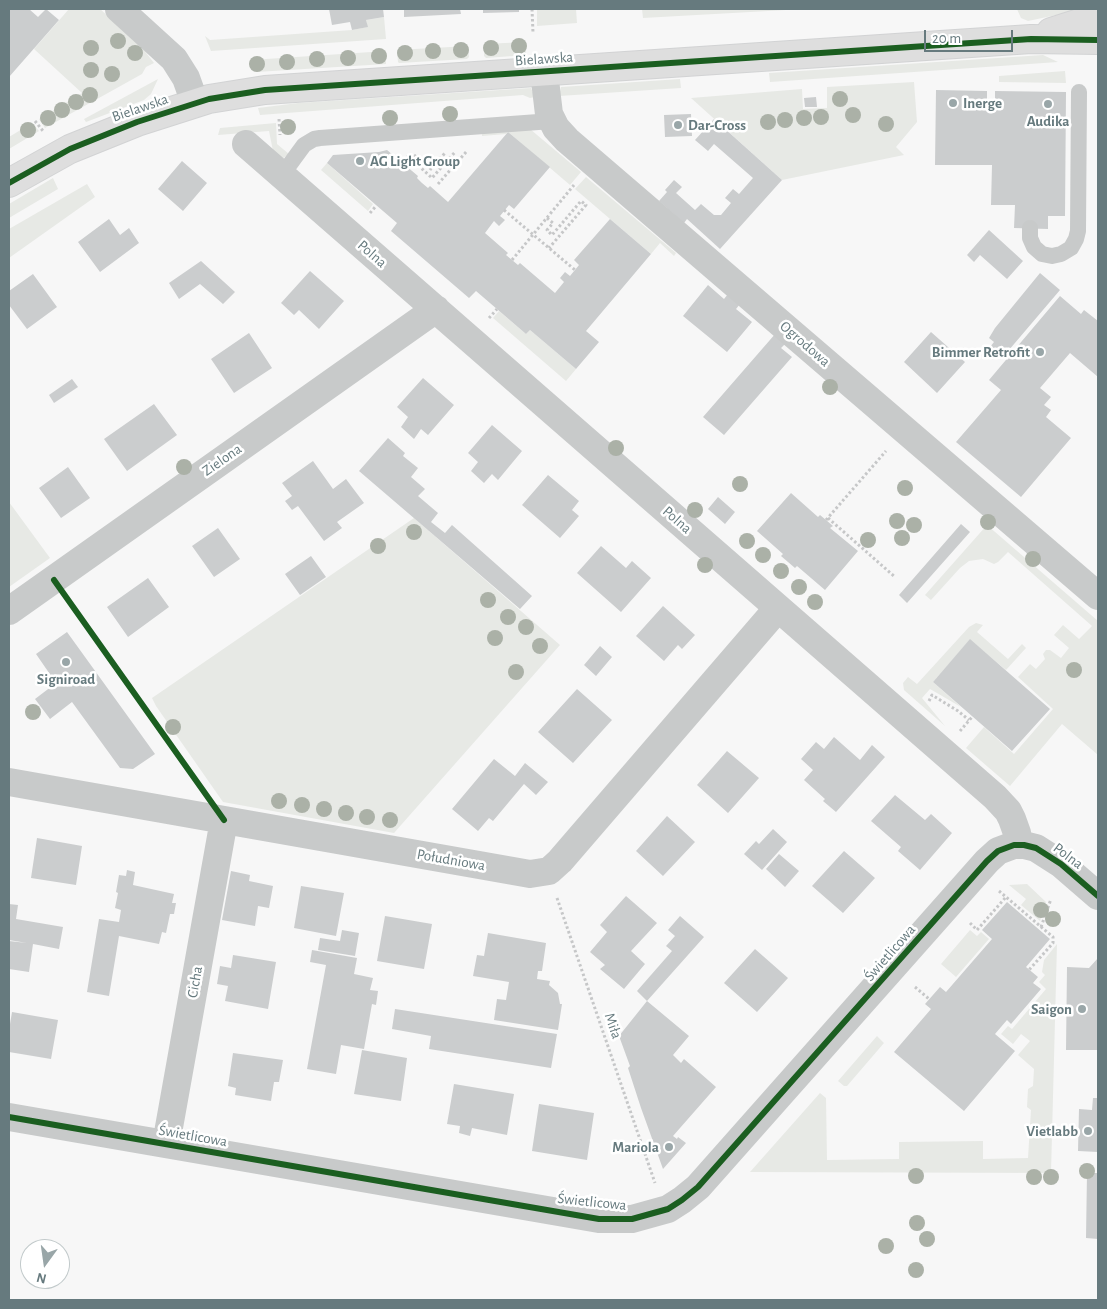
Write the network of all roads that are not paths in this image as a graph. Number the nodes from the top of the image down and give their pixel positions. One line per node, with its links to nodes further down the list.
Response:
1 (119, 9): 7 (street)
2 (1098, 17): 3 (street, Bielawska)
3 (1031, 39): 4 (street, Bielawska); 5 (street, Bielawska)
4 (1098, 40)
5 (544, 72): 7 (street, Bielawska); 8 (street, Ogrodowa)
6 (1079, 92): 12 (lane)
7 (195, 103): 11 (street, Bielawska)
8 (552, 121): 10 (lane); 14 (street, Ogrodowa)
9 (246, 144): 10 (street, Polna)
10 (282, 175): 13 (street, Polna)
11 (9, 183)
12 (1030, 228)
13 (436, 309): 15 (street, Polna); 16 (street, Zielona)
14 (1098, 596)
15 (778, 608): 18 (street, Południowa); 19 (street, Polna)
16 (9, 611)
17 (9, 782): 18 (street, Południowa)
18 (224, 820): 22 (street, Cicha)
19 (1019, 844): 20 (street, Polna); 22 (street, Świetlicowa)
20 (1098, 896)
21 (9, 1117): 22 (street, Świetlicowa)
22 (166, 1144)

